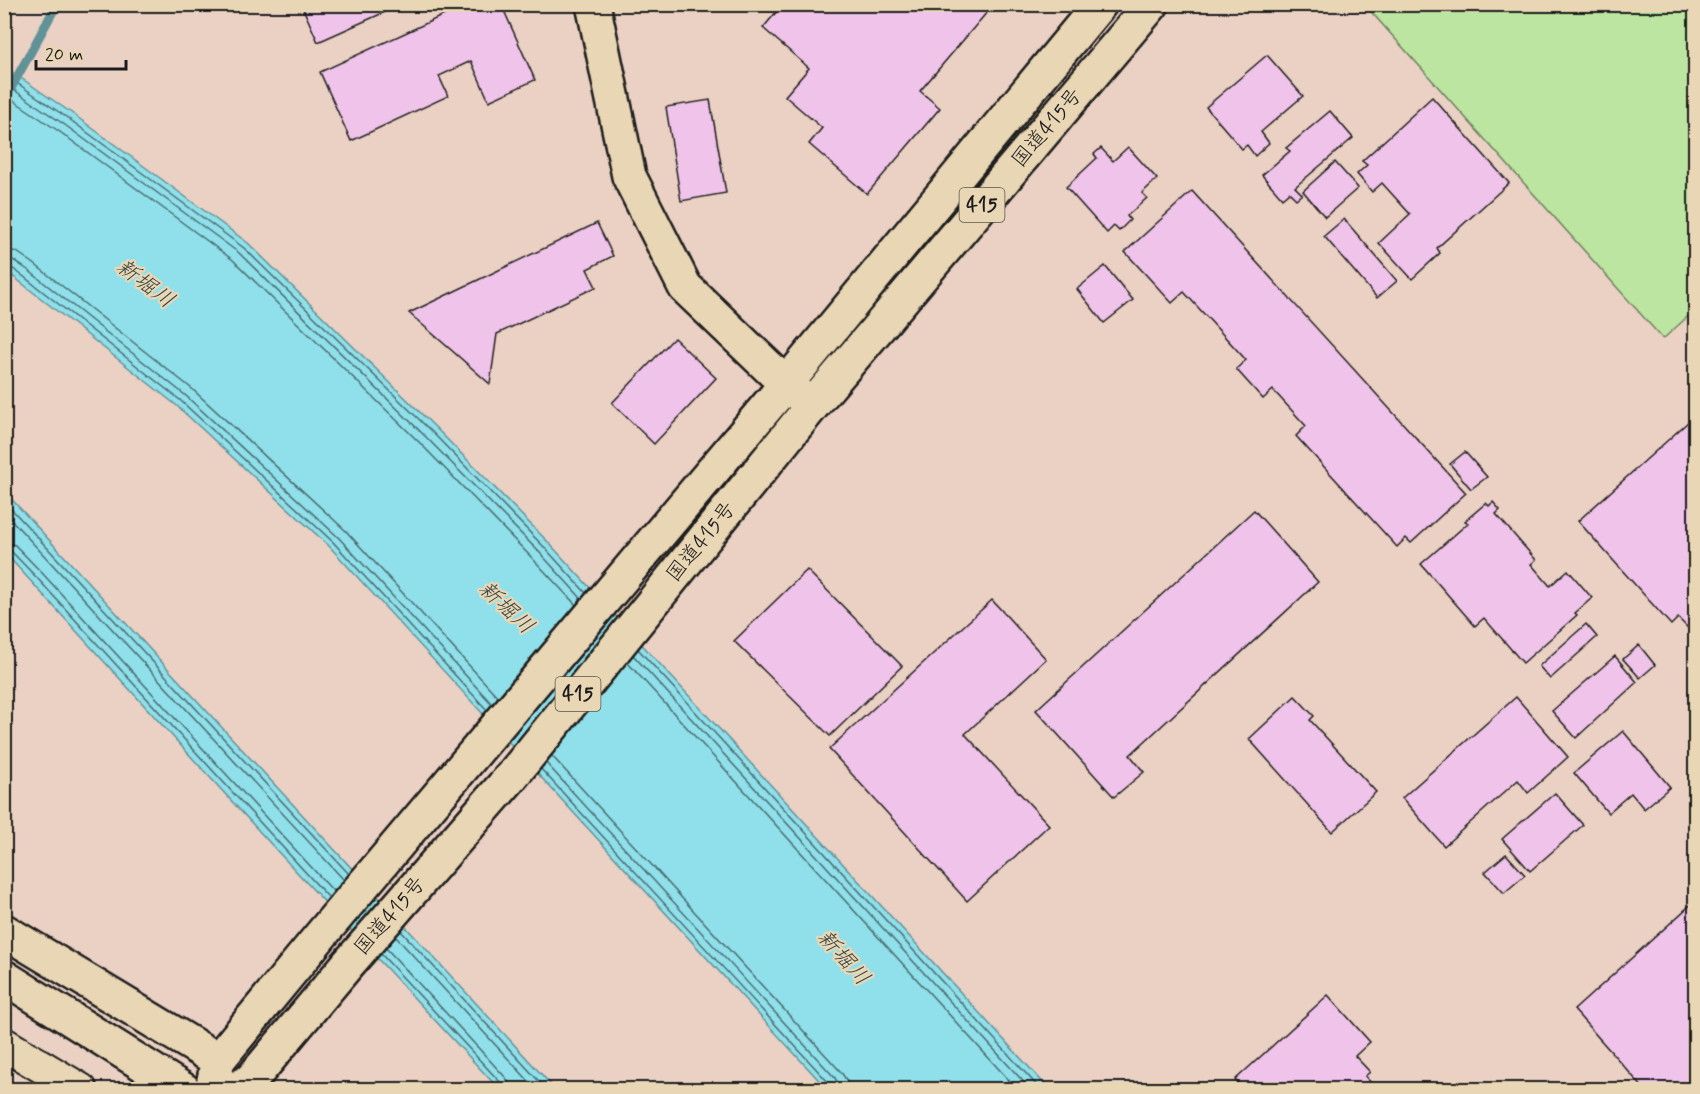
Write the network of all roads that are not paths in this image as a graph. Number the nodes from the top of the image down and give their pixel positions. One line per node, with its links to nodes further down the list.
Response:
1 (593, 4): 4 (main road)
2 (1100, 4): 4 (main road, 国道415号 / 415)
3 (1152, 4): 5 (main road, 国道415号 / 415)
4 (786, 384): 5 (main road); 9 (main road, 国道415号 / 415)
5 (812, 406): 10 (main road, 国道415号 / 415)
6 (4, 931): 9 (main road)
7 (4, 977): 12 (main road)
8 (4, 1044): 11 (street)
9 (215, 1075): 10 (main road, 国道415号 / 415)
10 (249, 1086)
11 (81, 1089)
12 (184, 1089)

